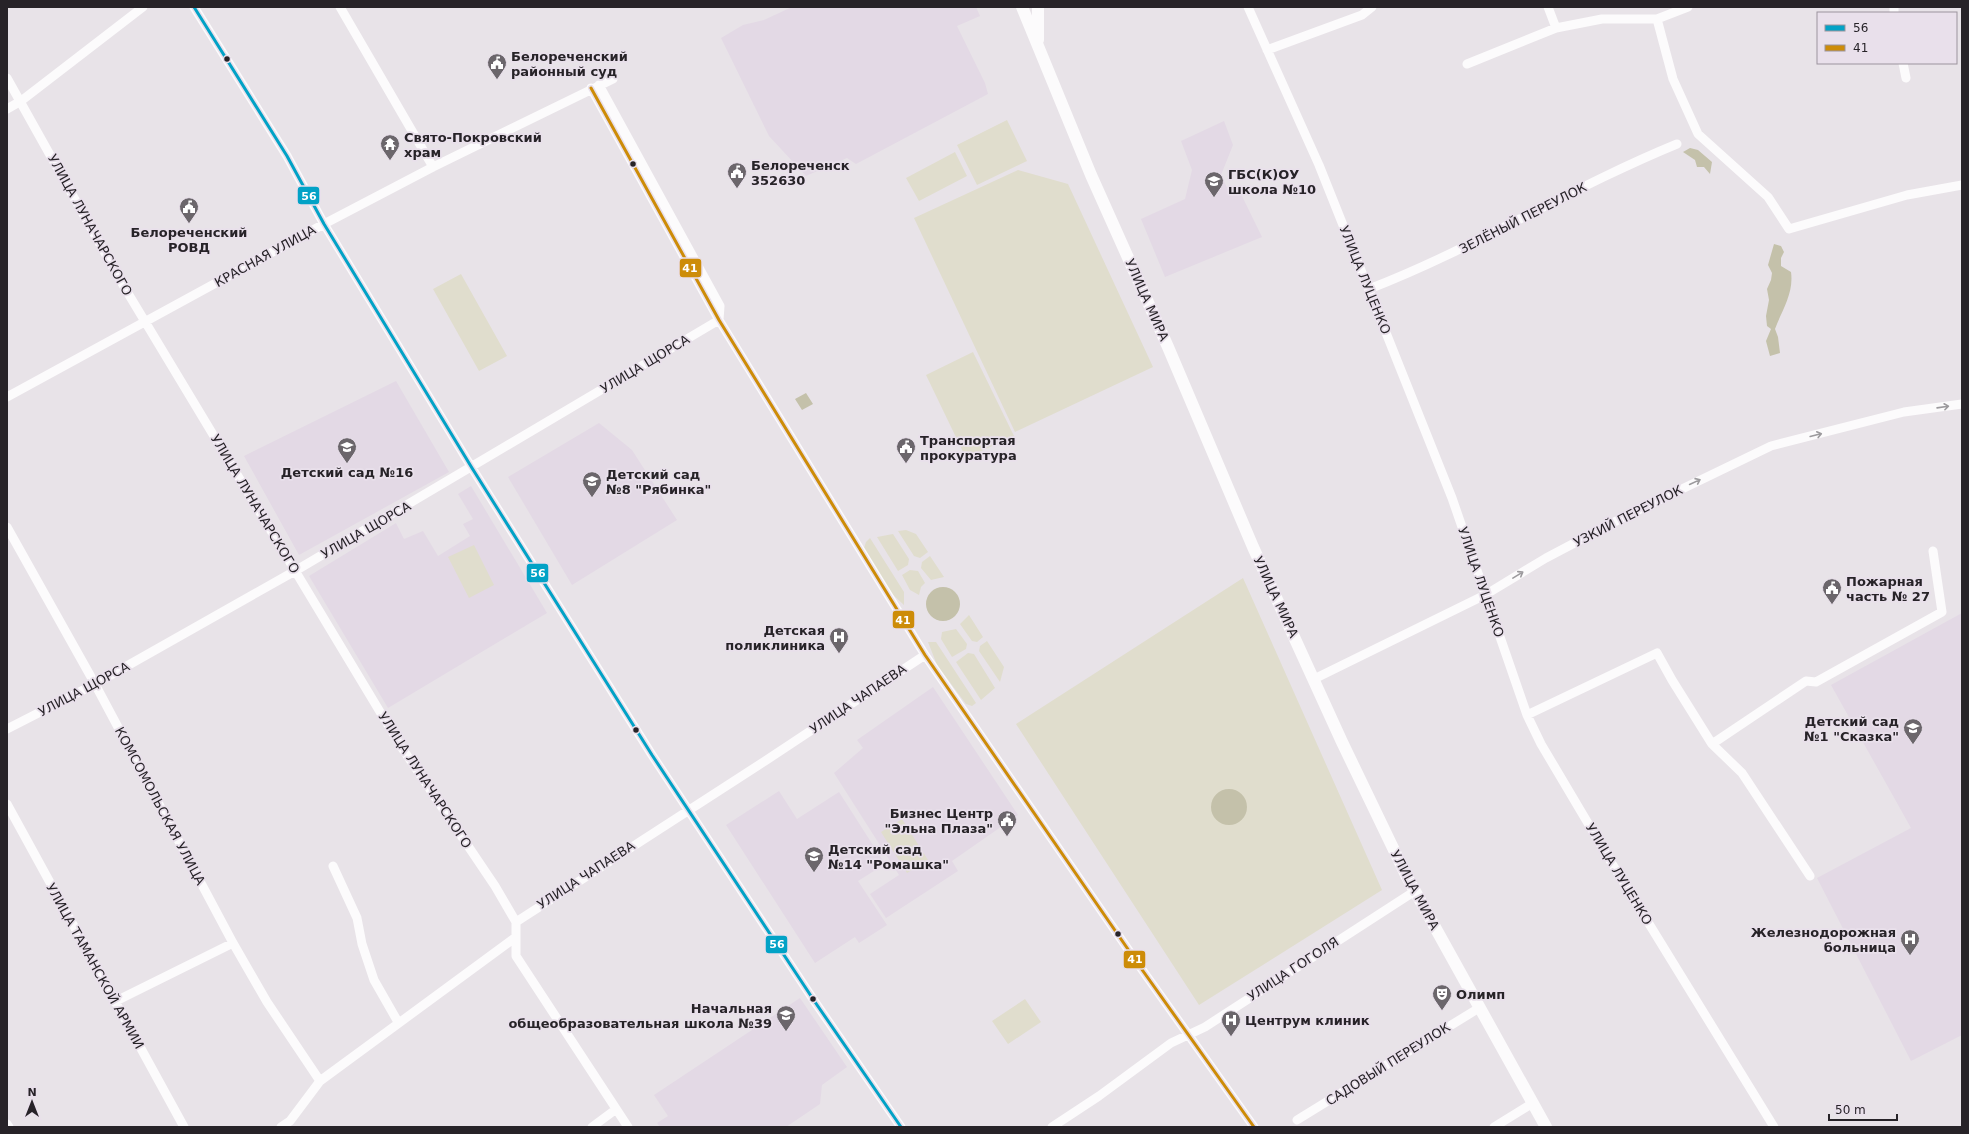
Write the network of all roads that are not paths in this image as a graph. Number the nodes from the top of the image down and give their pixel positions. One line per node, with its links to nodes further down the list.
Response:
1 (143, 7): 20 (street)
2 (194, 7): 25 (street)
3 (340, 7): 23 (street)
4 (1022, 7): 13 (main road, УЛИЦА МИРА)
5 (1038, 7): 13 (main road, УЛИЦА МИРА)
6 (1248, 7): 12 (street, УЛИЦА ЛУЦЕНКО)
7 (1372, 7): 12 (street)
8 (1548, 7): 11 (street)
9 (1688, 7): 10 (street)
10 (1657, 19): 11 (street); 24 (street)
11 (1556, 28): 14 (street)
12 (1267, 50): 26 (street, УЛИЦА ЛУЦЕНКО)
13 (1039, 51): 37 (main road, УЛИЦА МИРА)
14 (1467, 64)
15 (1903, 64): 17 (street)
16 (7, 78): 20 (street, УЛИЦА ЛУНАЧАРСКОГО)
17 (1906, 78)
18 (613, 79): 19 (street, КРАСНАЯ УЛИЦА)
19 (595, 87): 23 (street, КРАСНАЯ УЛИЦА); 27 (street)
20 (21, 101): 21 (street); 28 (street, УЛИЦА ЛУНАЧАРСКОГО)
21 (7, 108)
22 (1677, 144): 26 (street, ЗЕЛЁНЫЙ ПЕРЕУЛОК)
23 (433, 167): 25 (street, КРАСНАЯ УЛИЦА)
24 (1962, 185)
25 (324, 224): 28 (street, КРАСНАЯ УЛИЦА); 31 (street)
26 (1369, 289): 35 (street, УЛИЦА ЛУЦЕНКО)
27 (719, 320): 31 (street, УЛИЦА ЩОРСА); 36 (street)
28 (146, 323): 29 (street, КРАСНАЯ УЛИЦА); 34 (street, УЛИЦА ЛУНАЧАРСКОГО)
29 (7, 397)
30 (1962, 404): 35 (street, УЗКИЙ ПЕРЕУЛОК, one-way to 30)
31 (472, 468): 34 (street, УЛИЦА ЩОРСА); 43 (street)
32 (7, 527): 38 (street, КОМСОМОЛЬСКАЯ УЛИЦА)
33 (1933, 551): 41 (street)
34 (295, 571): 38 (street, УЛИЦА ЩОРСА); 47 (street, УЛИЦА ЛУНАЧАРСКОГО)
35 (1485, 595): 37 (street, УЗКИЙ ПЕРЕУЛОК); 39 (street, УЛИЦА ЛУЦЕНКО)
36 (925, 654): 43 (street, УЛИЦА ЧАПАЕВА); 53 (street)
37 (1314, 679): 46 (main road, УЛИЦА МИРА)
38 (95, 684): 40 (street, УЛИЦА ЩОРСА); 49 (street, КОМСОМОЛЬСКАЯ УЛИЦА)
39 (1527, 715): 41 (street); 69 (street, УЛИЦА ЛУЦЕНКО)
40 (7, 729)
41 (1712, 744): 45 (street)
42 (7, 804): 50 (street, УЛИЦА ТАМАНСКОЙ АРМИИ)
43 (687, 810): 47 (street, УЛИЦА ЧАПАЕВА); 64 (street)
44 (333, 866): 52 (street)
45 (1810, 876)
46 (1415, 891): 51 (main road, УЛИЦА МИРА); 53 (street, УЛИЦА ГОГОЛЯ)
47 (516, 922): 48 (street)
48 (516, 937): 52 (street); 56 (street)
49 (234, 943): 50 (street); 54 (street, КОМСОМОЛЬСКАЯ УЛИЦА)
50 (114, 1002): 60 (street, УЛИЦА ТАМАНСКОЙ АРМИИ)
51 (1479, 1008): 55 (main road, УЛИЦА МИРА); 57 (street, САДОВЫЙ ПЕРЕУЛОК)
52 (398, 1022): 54 (street)
53 (1188, 1036): 65 (street, УЛИЦА ГОГОЛЯ); 66 (street)
54 (320, 1081): 61 (street)
55 (1533, 1103): 67 (street); 68 (main road, УЛИЦА МИРА)
56 (615, 1110): 62 (street); 63 (street)
57 (1297, 1120)
58 (7, 1124): 59 (street)
59 (9, 1127)
60 (184, 1127)
61 (281, 1127)
62 (592, 1127)
63 (628, 1127)
64 (901, 1127)
65 (1052, 1127)
66 (1254, 1127)
67 (1494, 1127)
68 (1546, 1127)
69 (1774, 1127)

